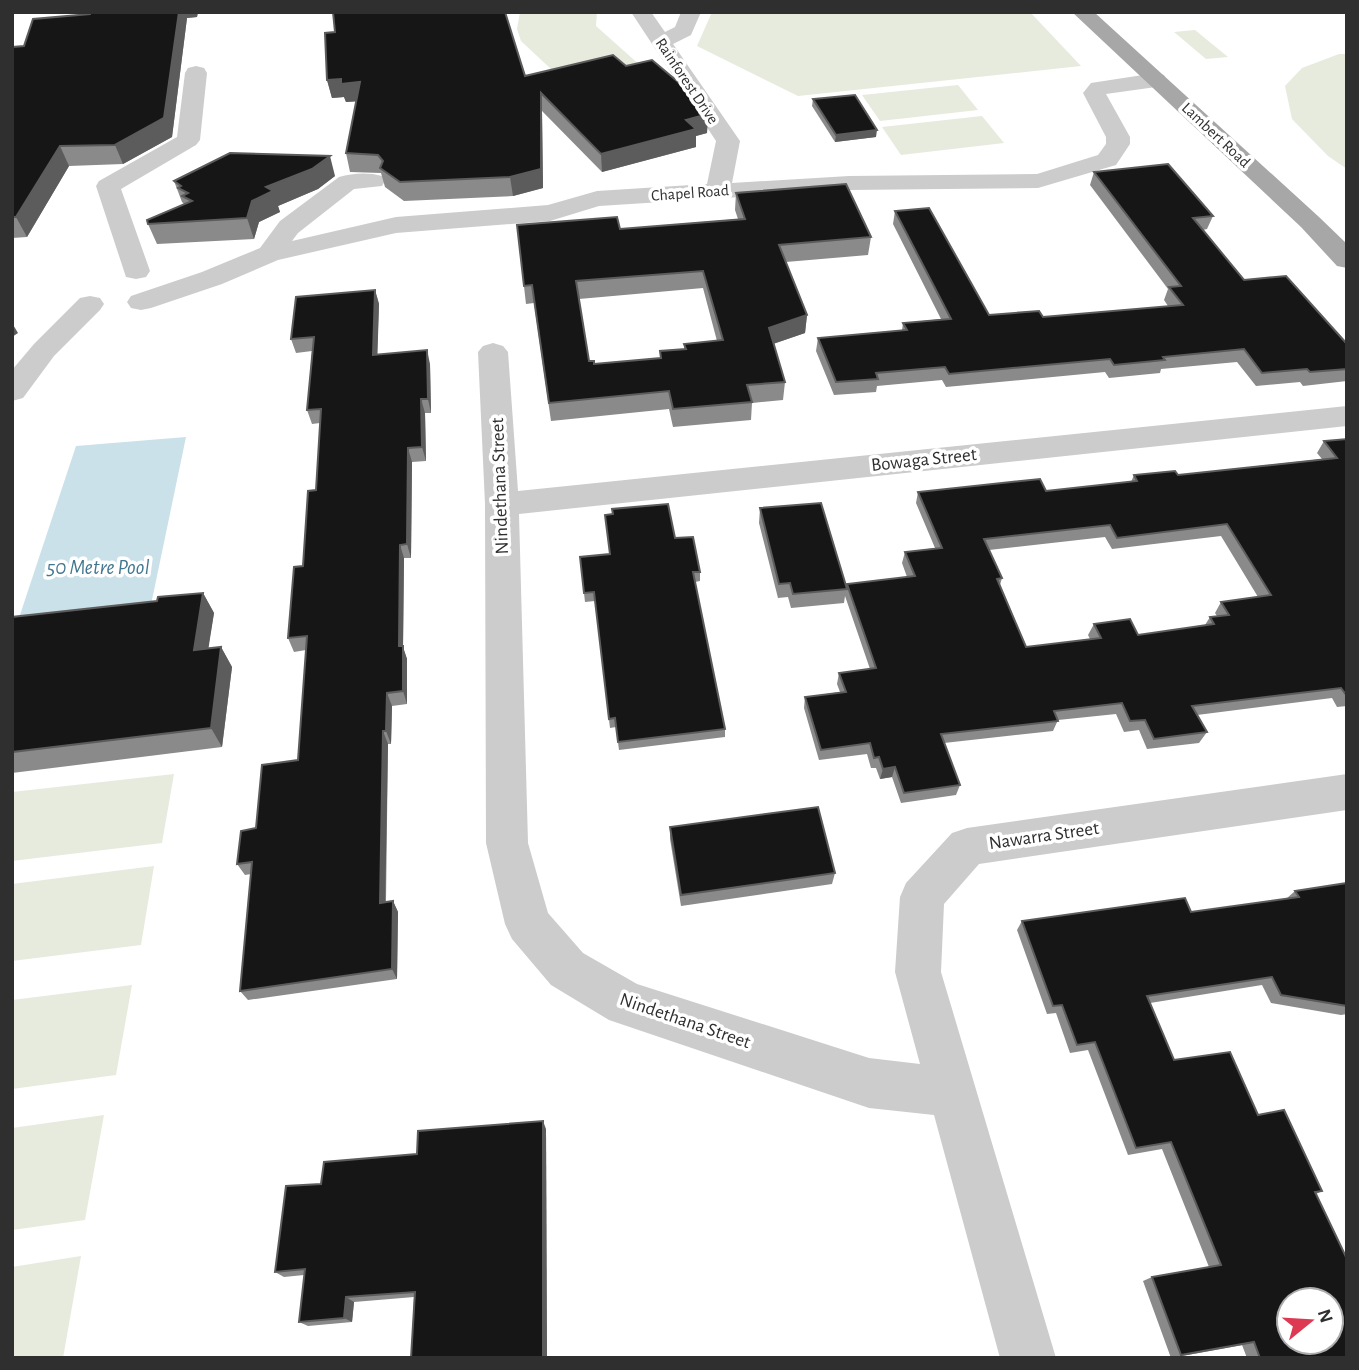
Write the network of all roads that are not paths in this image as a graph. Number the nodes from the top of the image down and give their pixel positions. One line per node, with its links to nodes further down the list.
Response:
1 (641, 12): 4 (street, Rainforest Drive)
2 (691, 12): 4 (street)
3 (1082, 12): 6 (main road, Lambert Road)
4 (660, 41): 8 (street, Rainforest Drive)
5 (196, 73): 11 (street)
6 (1156, 80): 8 (street, Chapel Road); 10 (main road, Lambert Road)
7 (373, 181): 9 (street)
8 (718, 192): 9 (street, Chapel Road)
9 (257, 259): 12 (street, Chapel Road)
10 (1347, 260)
11 (136, 271)
12 (141, 302)
13 (90, 304): 15 (street)
14 (494, 352): 17 (street, Nindethana Street)
15 (12, 391)
16 (1347, 416): 17 (street, Bowaga Street)
17 (502, 504): 19 (street, Nindethana Street)
18 (1347, 792): 19 (street, Nawarra Street)
19 (954, 1093): 20 (street)
20 (1028, 1358)

